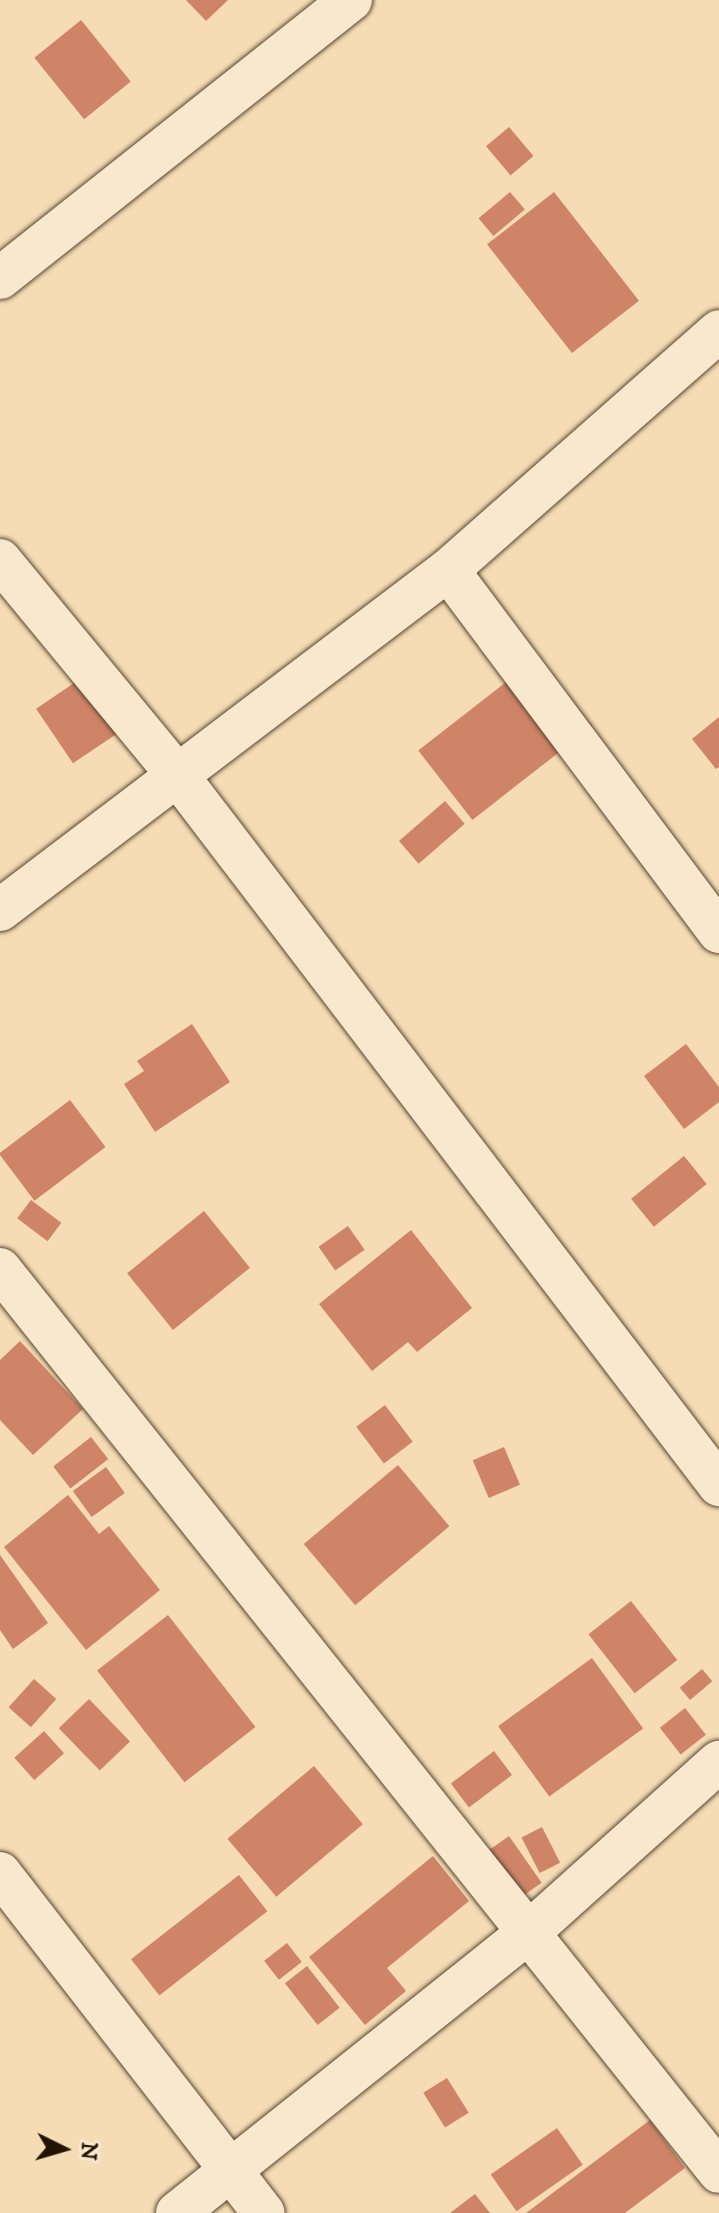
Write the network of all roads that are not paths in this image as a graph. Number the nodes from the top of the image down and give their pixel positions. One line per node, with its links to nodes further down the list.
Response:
1 (351, 0): 2 (street)
2 (0, 278)
3 (715, 343): 5 (street)
4 (0, 560): 6 (street)
5 (448, 570): 6 (street); 8 (street)
6 (175, 772): 7 (street); 10 (street)
7 (0, 910)
8 (719, 932)
9 (0, 1269): 13 (street)
10 (719, 1485)
11 (719, 1762): 13 (street)
12 (0, 1873): 14 (street)
13 (527, 1934): 14 (street); 15 (street)
14 (231, 2172): 16 (street); 17 (street)
15 (719, 2172)
16 (177, 2213)
17 (264, 2213)

